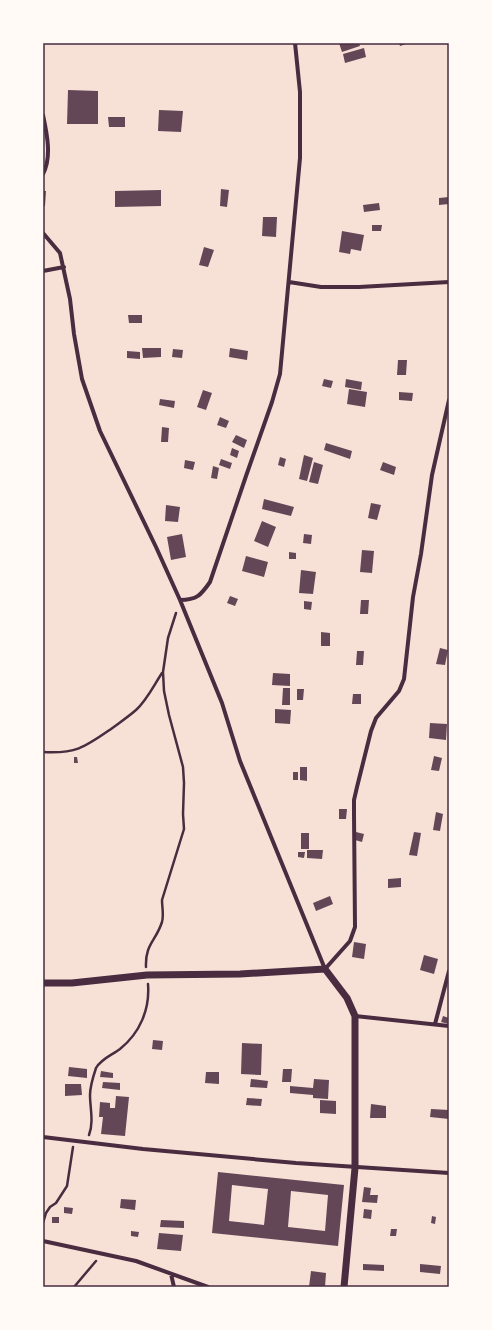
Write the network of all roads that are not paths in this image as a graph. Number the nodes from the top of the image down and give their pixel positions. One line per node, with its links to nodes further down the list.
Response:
1 (295, 43): 8 (street)
2 (43, 115): 3 (street)
3 (45, 158): 4 (street)
4 (43, 174)
5 (43, 233): 6 (street)
6 (64, 267): 7 (street); 11 (street)
7 (43, 271)
8 (289, 282): 9 (street); 11 (street)
9 (449, 282)
10 (449, 400): 12 (street)
11 (180, 600): 12 (street)
12 (325, 969): 14 (street); 15 (street)
13 (449, 970): 16 (street)
14 (43, 983)
15 (355, 1016): 16 (street); 19 (street)
16 (435, 1024): 17 (street)
17 (449, 1026)
18 (43, 1137): 19 (street)
19 (355, 1168): 20 (street); 25 (street)
20 (449, 1173)
21 (43, 1241): 22 (street)
22 (171, 1274): 23 (street); 24 (street)
23 (174, 1287)
24 (208, 1287)
25 (344, 1287)

